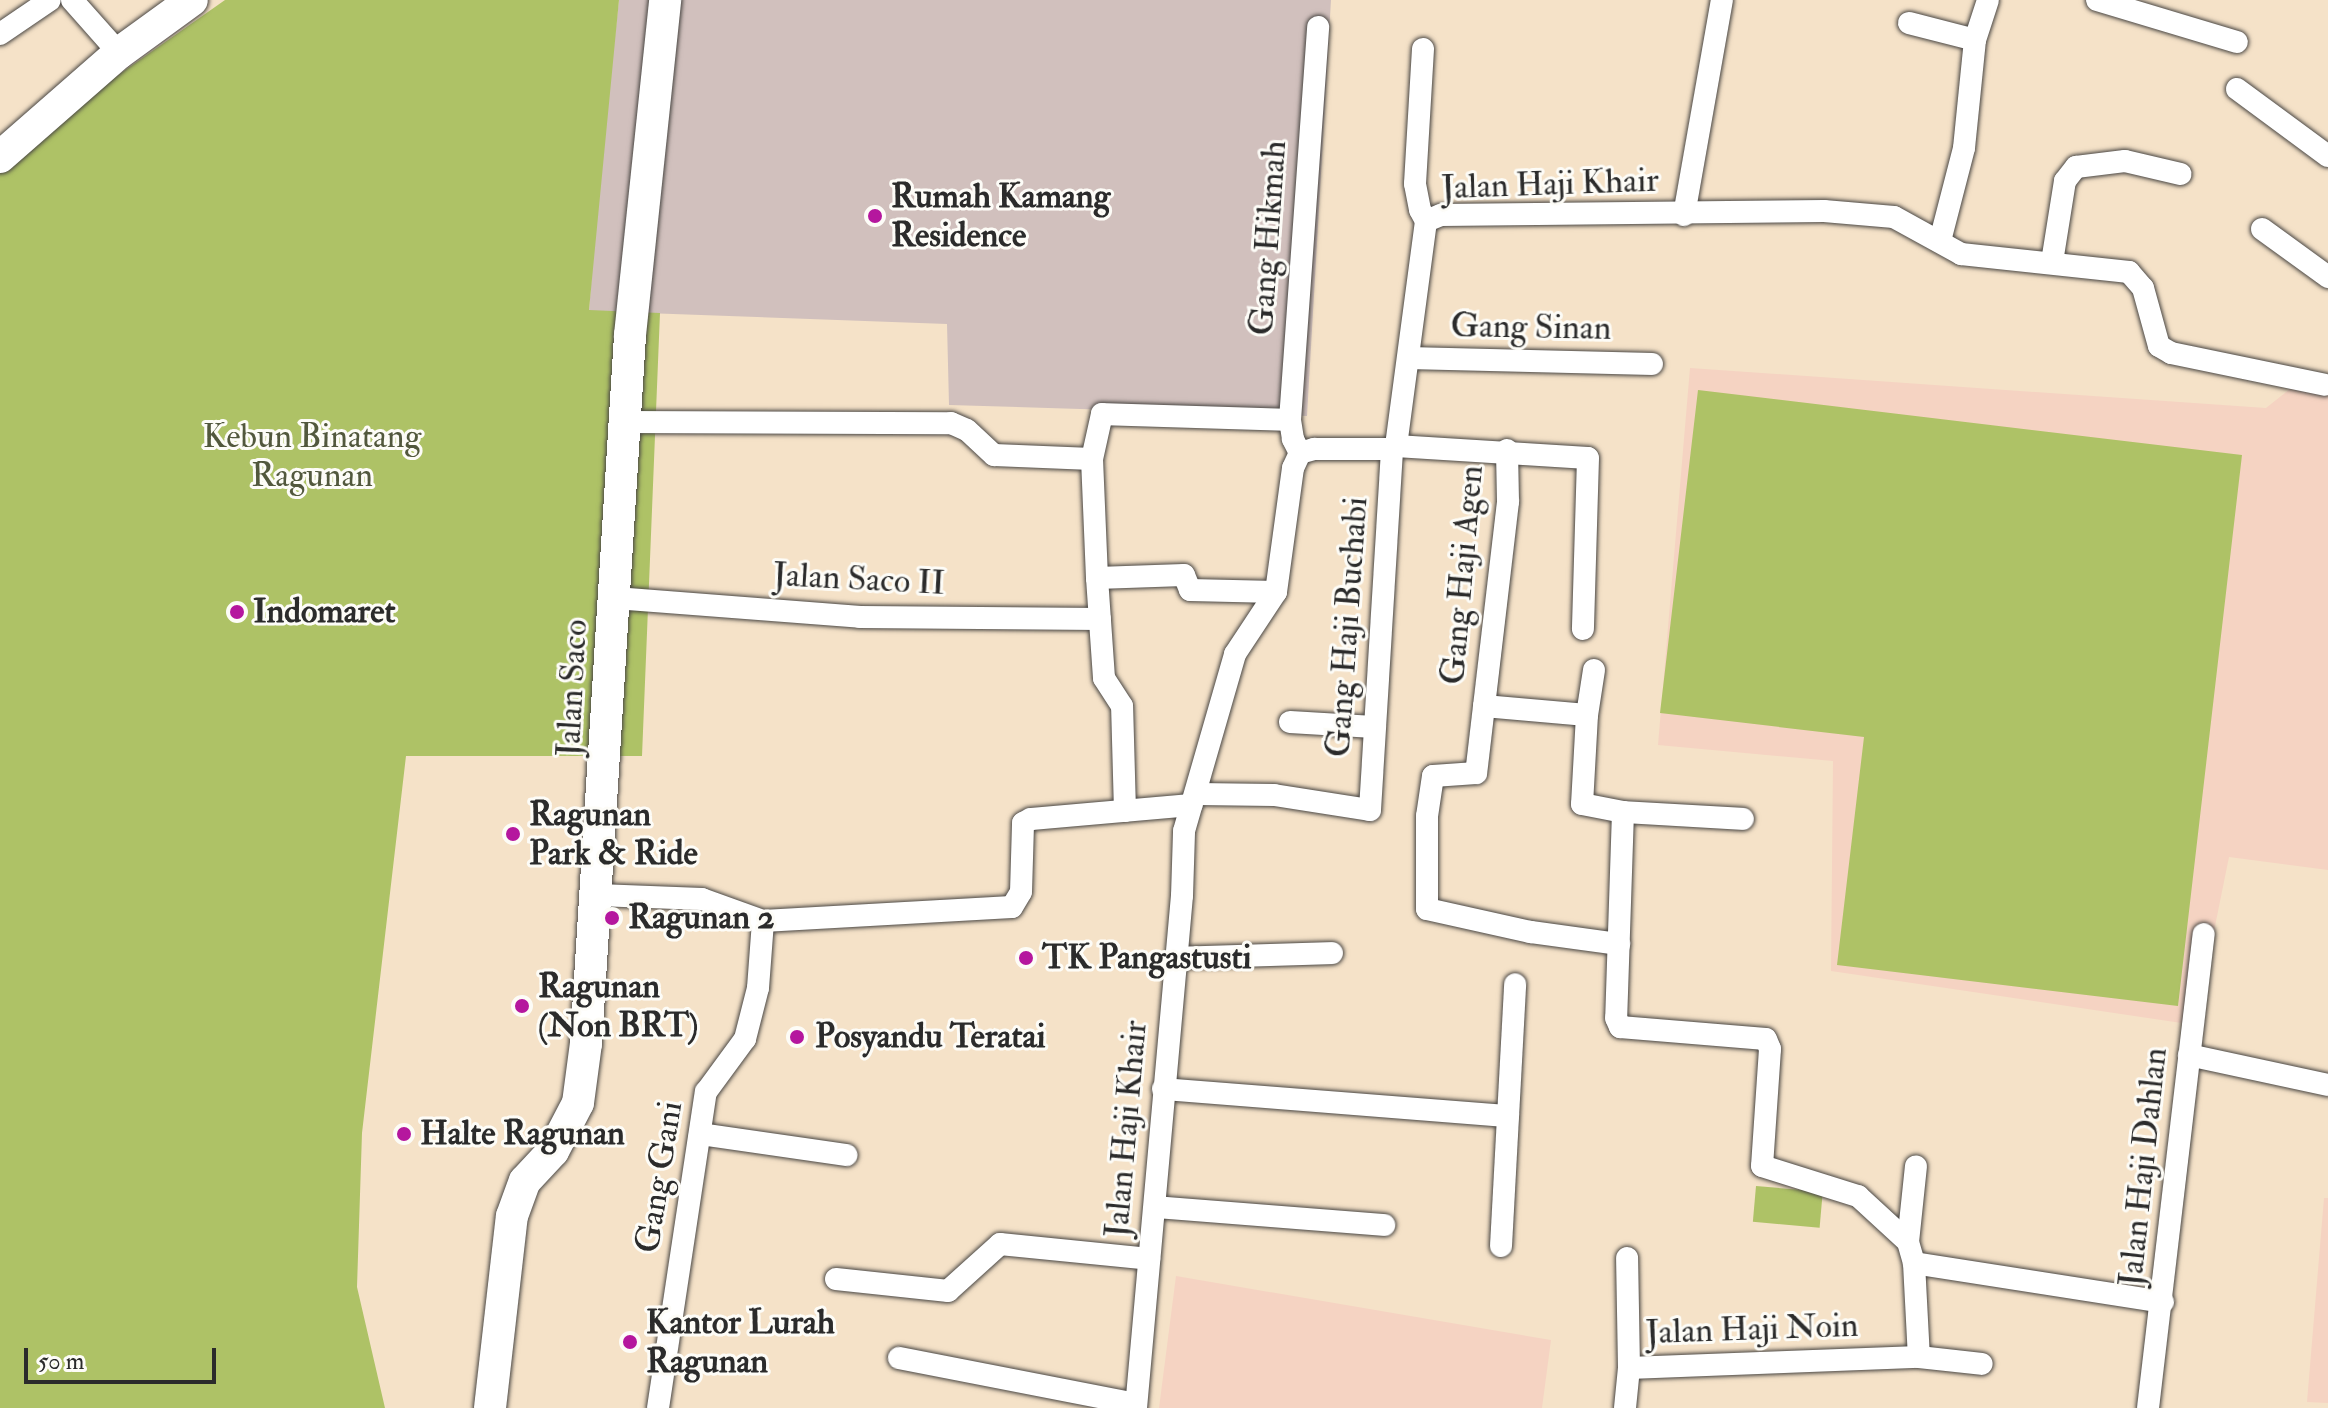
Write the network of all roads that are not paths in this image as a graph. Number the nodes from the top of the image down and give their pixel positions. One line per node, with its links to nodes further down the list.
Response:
1 (50, 0): 10 (street)
2 (72, 0): 14 (street)
3 (192, 0): 14 (main road)
4 (665, 0): 29 (main road, Jalan Saco)
5 (1722, 0): 19 (street)
6 (1988, 0): 11 (street)
7 (2097, 0): 12 (street)
8 (1909, 23): 11 (street)
9 (1318, 27): 28 (street, Gang Hikmah)
10 (0, 34)
11 (1975, 40): 22 (street)
12 (2237, 42)
13 (1423, 49): 20 (street)
14 (119, 53): 17 (main road)
15 (2237, 89): 16 (street)
16 (2328, 156)
17 (0, 157)
18 (2181, 174): 23 (street)
19 (1684, 215): 20 (street, Jalan Haji Khair); 22 (street, Jalan Haji Khair)
20 (1426, 221): 25 (street, Jalan Haji Khair)
21 (2262, 229): 24 (street)
22 (1940, 241): 23 (street, Jalan Haji Khair)
23 (2052, 262): 27 (street, Jalan Haji Khair)
24 (2328, 277)
25 (1409, 358): 26 (street, Gang Sinan); 30 (street, Jalan Haji Khair)
26 (1652, 364)
27 (2325, 385)
28 (1290, 420): 32 (street, Gang Hikmah); 33 (street)
29 (624, 422): 33 (street); 36 (main road, Jalan Saco)
30 (1394, 448): 31 (street, Gang Haji Agen); 32 (street); 43 (street, Gang Haji Buchabi)
31 (1507, 450): 38 (street, Gang Haji Agen); 40 (street, Gang Haji Agen)
32 (1300, 453): 35 (street, Jalan Haji Khair)
33 (1092, 459): 34 (street)
34 (1097, 578): 35 (street); 37 (street)
35 (1276, 592): 44 (street, Jalan Haji Khair)
36 (615, 598): 37 (street, Jalan Saco II); 48 (main road, Jalan Saco)
37 (1100, 619): 45 (street)
38 (1583, 629)
39 (1594, 670): 41 (street)
40 (1484, 706): 41 (street); 51 (street, Gang Haji Agen)
41 (1587, 715): 46 (street)
42 (1290, 722): 43 (street)
43 (1374, 727): 44 (street, Gang Haji Buchabi)
44 (1194, 800): 45 (street); 53 (street, Jalan Haji Khair)
45 (1125, 811): 49 (street)
46 (1623, 812): 47 (street); 51 (street)
47 (1743, 819)
48 (598, 895): 49 (street); 75 (main road, Jalan Saco)
49 (763, 921): 59 (street, Gang Gani)
50 (2204, 934): 55 (street, Jalan Haji Dahlan)
51 (1619, 944): 65 (street)
52 (1332, 953): 53 (street)
53 (1176, 958): 57 (street, Jalan Haji Khair)
54 (1515, 984): 58 (street)
55 (2189, 1055): 56 (street); 69 (street, Jalan Haji Dahlan)
56 (2328, 1085)
57 (1163, 1089): 58 (street); 62 (street, Jalan Haji Khair)
58 (1508, 1116): 64 (street)
59 (700, 1134): 60 (street); 76 (street, Gang Gani)
60 (846, 1155)
61 (1916, 1166): 65 (street)
62 (1155, 1207): 63 (street); 67 (street, Jalan Haji Khair)
63 (1384, 1225)
64 (1501, 1246)
65 (1911, 1252): 69 (street); 70 (street)
66 (1627, 1258): 73 (street)
67 (1149, 1259): 68 (street); 74 (street, Jalan Haji Khair)
68 (836, 1279)
69 (2163, 1302): 78 (street, Jalan Haji Dahlan)
70 (1919, 1357): 72 (street, Jalan Haji Noin); 73 (street, Jalan Haji Noin)
71 (899, 1358): 74 (street)
72 (1982, 1364)
73 (1629, 1368): 77 (street, Jalan Haji Noin)
74 (1136, 1406)
75 (490, 1408)
76 (658, 1408)
77 (1625, 1408)
78 (2148, 1408)

